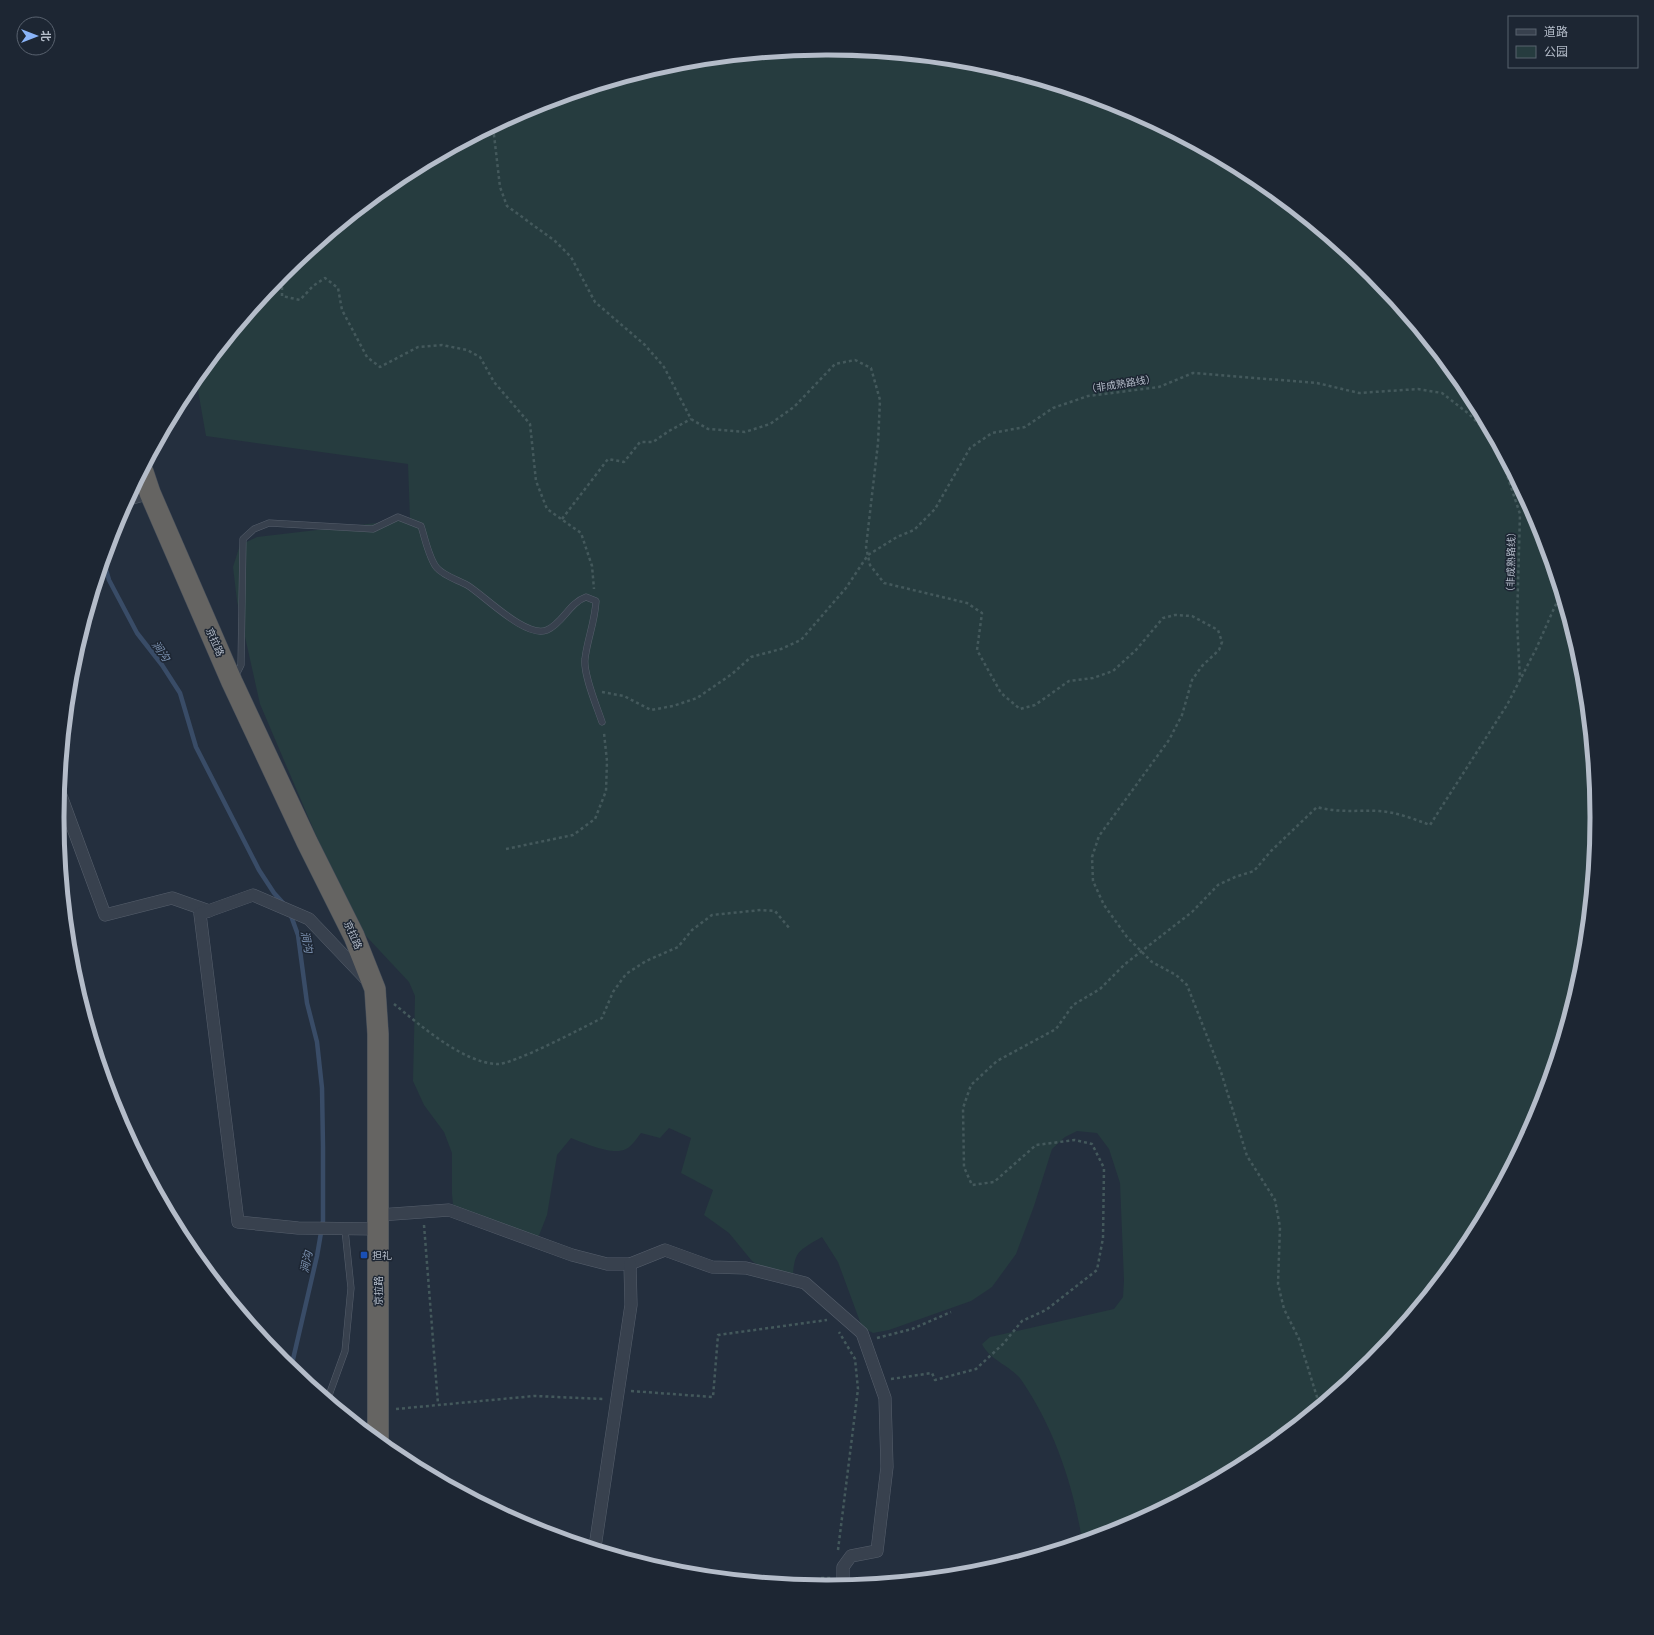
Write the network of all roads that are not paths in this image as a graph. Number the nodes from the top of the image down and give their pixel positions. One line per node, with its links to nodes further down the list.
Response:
1 (145, 477): 2 (highway, 京拉路)
2 (150, 493): 3 (street); 4 (highway, 京拉路)
3 (136, 497)
4 (232, 682): 5 (lane); 8 (highway, 京拉路)
5 (602, 722)
6 (65, 805): 7 (street)
7 (209, 911): 8 (street); 10 (street)
8 (375, 989): 9 (highway, 京拉路)
9 (378, 1222): 10 (street); 11 (street); 13 (highway, 京拉路)
10 (345, 1230): 12 (lane)
11 (630, 1264): 14 (street); 15 (street)
12 (329, 1395)
13 (378, 1433)
14 (595, 1544)
15 (845, 1576)

